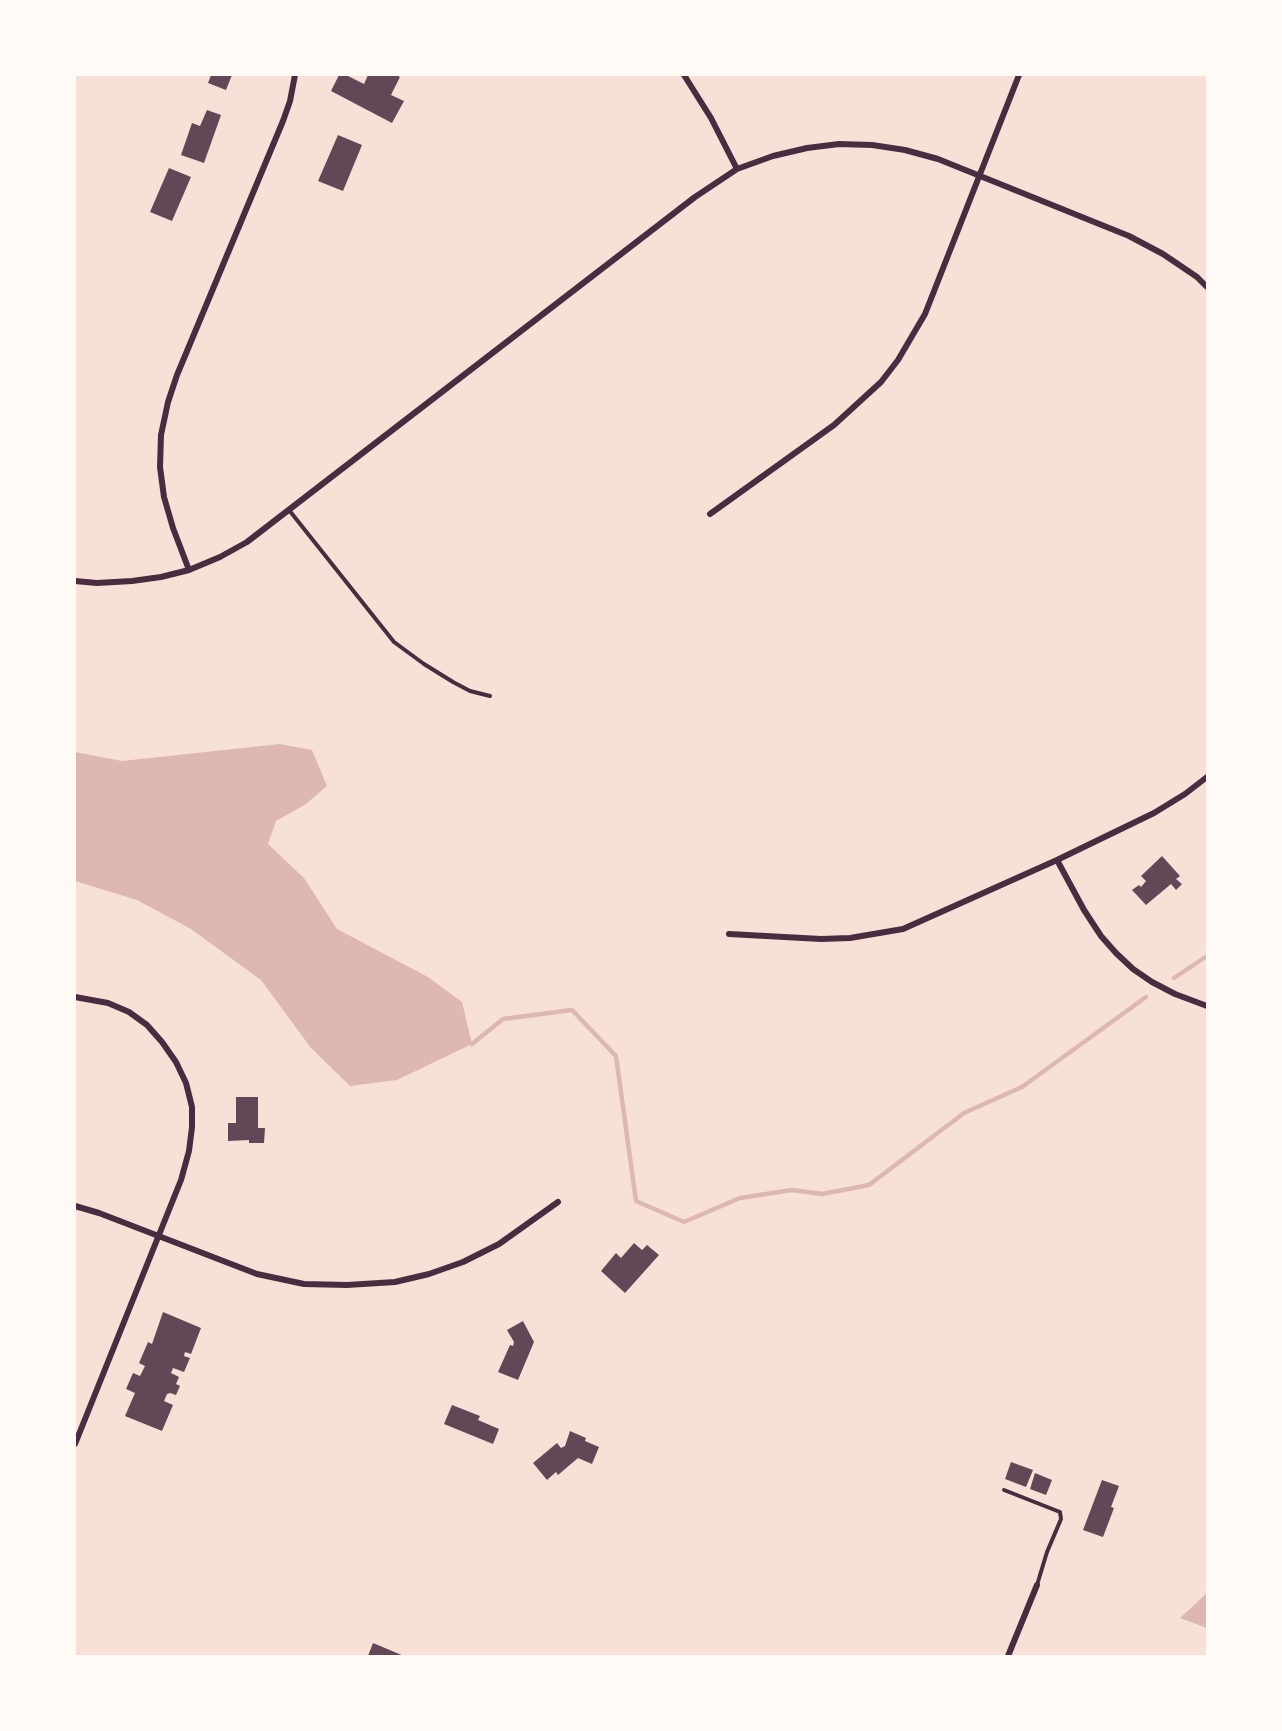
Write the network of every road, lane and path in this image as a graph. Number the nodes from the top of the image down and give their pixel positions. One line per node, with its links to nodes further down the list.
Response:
1 (295, 75): 9 (street)
2 (684, 75): 4 (street)
3 (1019, 75): 5 (street)
4 (737, 169): 5 (street); 7 (street)
5 (979, 174): 6 (street); 8 (street)
6 (1207, 287)
7 (289, 510): 9 (street); 11 (lane)
8 (710, 514)
9 (189, 570): 10 (street)
10 (75, 581)
11 (490, 696)
12 (1207, 777): 13 (street)
13 (1057, 860): 14 (street); 16 (street)
14 (729, 934)
15 (75, 997): 19 (street)
16 (1207, 1006)
17 (558, 1202): 19 (street)
18 (75, 1206): 19 (street)
19 (159, 1237): 20 (street)
20 (75, 1444)
21 (1004, 1490): 22 (lane)
22 (1037, 1585): 23 (street)
23 (1008, 1656)

